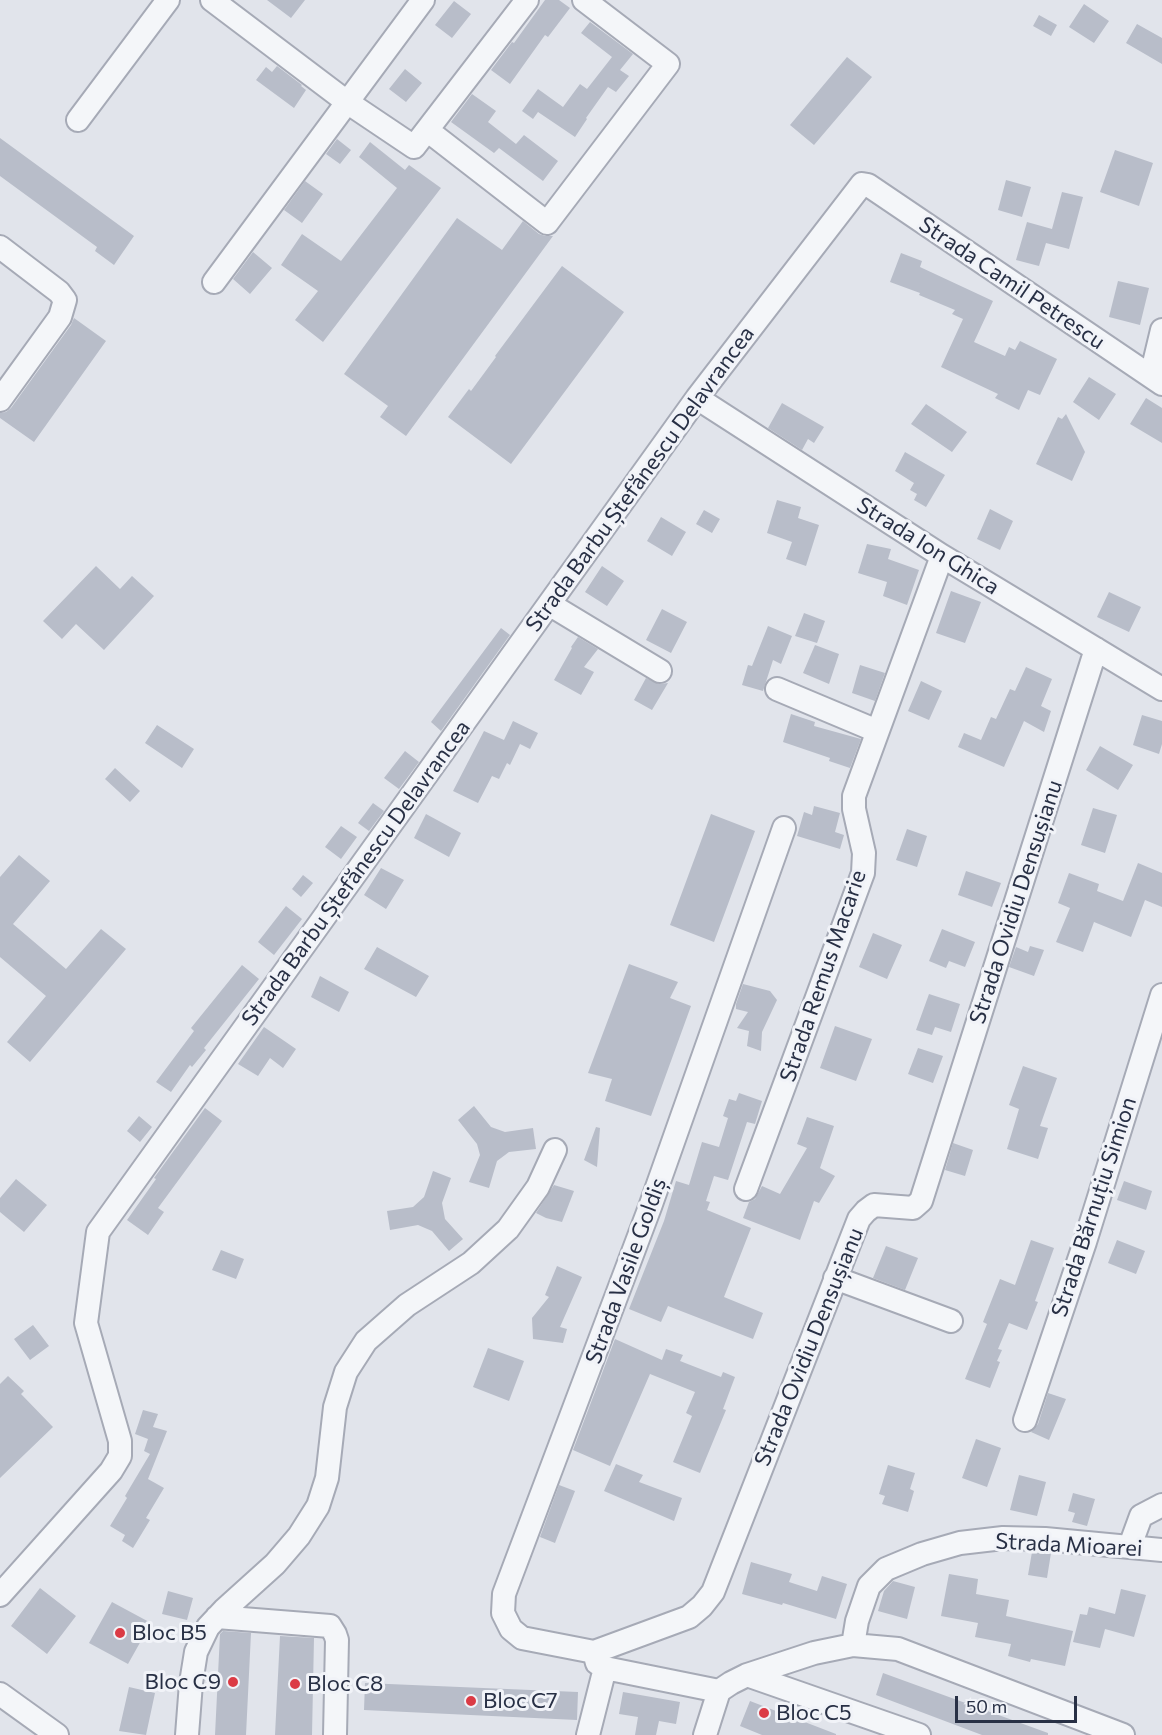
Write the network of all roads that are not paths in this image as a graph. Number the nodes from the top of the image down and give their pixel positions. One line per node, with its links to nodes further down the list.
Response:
1 (168, 0): 7 (street)
2 (212, 0): 6 (street)
3 (423, 0): 6 (street)
4 (527, 0): 8 (street)
5 (584, 0): 8 (street)
6 (347, 102): 8 (street); 11 (street)
7 (78, 120)
8 (427, 130)
9 (862, 184): 13 (street, Strada Camil Petrescu); 14 (street, Strada Barbu Ștefănescu Delavrancea)
10 (0, 247): 15 (street)
11 (214, 282)
12 (1162, 330): 13 (street)
13 (1156, 380)
14 (697, 398): 16 (street, Strada Ion Ghica); 17 (street, Strada Barbu Ștefănescu Delavrancea)
15 (0, 400)
16 (942, 556): 18 (street, Strada Ion Ghica); 22 (street, Strada Remus Macarie)
17 (549, 604): 19 (street); 33 (street, Strada Barbu Ștefănescu Delavrancea)
18 (1096, 649): 20 (street, Strada Ion Ghica); 27 (street, Strada Ovidiu Densușianu)
19 (660, 671)
20 (1162, 688)
21 (777, 689): 22 (street)
22 (877, 731): 26 (street, Strada Remus Macarie)
23 (784, 828): 36 (street, Strada Vasile Goldiș)
24 (1162, 995): 29 (street, Strada Bărnuțiu Simion)
25 (555, 1150): 34 (street)
26 (746, 1189)
27 (835, 1278): 28 (street); 36 (street, Strada Ovidiu Densușianu)
28 (951, 1321)
29 (1025, 1420)
30 (1162, 1505): 31 (street)
31 (1130, 1546): 32 (street, Strada Mioarei); 35 (street, Strada Mioarei)
32 (1162, 1550)
33 (0, 1595)
34 (217, 1617): 41 (street); 42 (street)
35 (853, 1645): 37 (street); 46 (street)
36 (600, 1660): 38 (street); 43 (street)
37 (747, 1675): 38 (street); 45 (street)
38 (718, 1691): 44 (street)
39 (0, 1694): 40 (street)
40 (57, 1735)
41 (187, 1735)
42 (335, 1735)
43 (588, 1735)
44 (705, 1735)
45 (919, 1735)
46 (1123, 1735)

